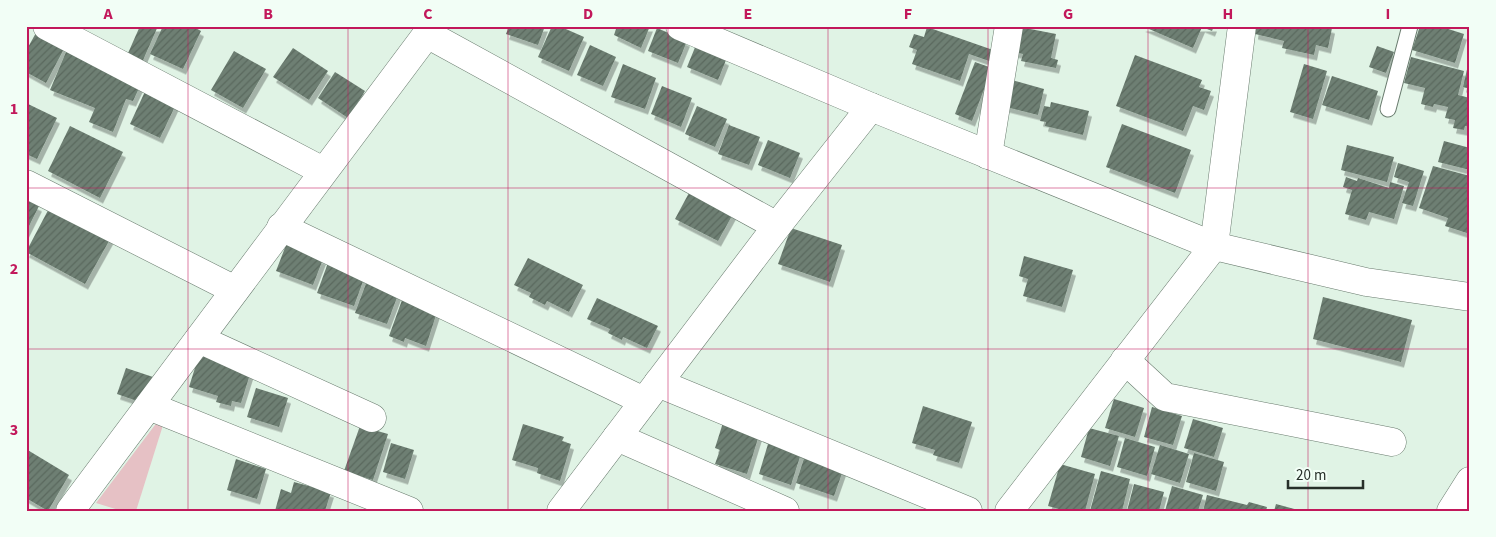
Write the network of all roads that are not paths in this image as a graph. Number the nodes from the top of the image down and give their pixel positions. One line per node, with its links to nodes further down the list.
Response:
1 (47, 26): 10 (street)
2 (1009, 26): 9 (street)
3 (1242, 26): 14 (street)
4 (1410, 26): 8 (lane)
5 (695, 29): 7 (street)
6 (430, 30): 10 (street); 12 (street)
7 (871, 107): 9 (street); 12 (street)
8 (1388, 109)
9 (988, 155): 14 (street)
10 (323, 171): 13 (street)
11 (26, 184): 15 (street)
12 (778, 226): 19 (street)
13 (282, 227): 15 (street); 19 (street)
14 (1214, 246): 16 (street); 18 (street)
15 (235, 290): 17 (street)
16 (1470, 297)
17 (199, 339): 20 (street); 21 (street)
18 (1125, 360): 23 (street); 30 (street)
19 (651, 392): 22 (street); 29 (street)
20 (150, 406): 26 (street); 27 (street)
21 (372, 418)
22 (617, 437): 25 (street); 28 (street)
23 (1392, 442)
24 (1470, 481): 31 (street)
25 (565, 510)
26 (70, 511)
27 (409, 511)
28 (785, 511)
29 (968, 511)
30 (1009, 511)
31 (1451, 511)

